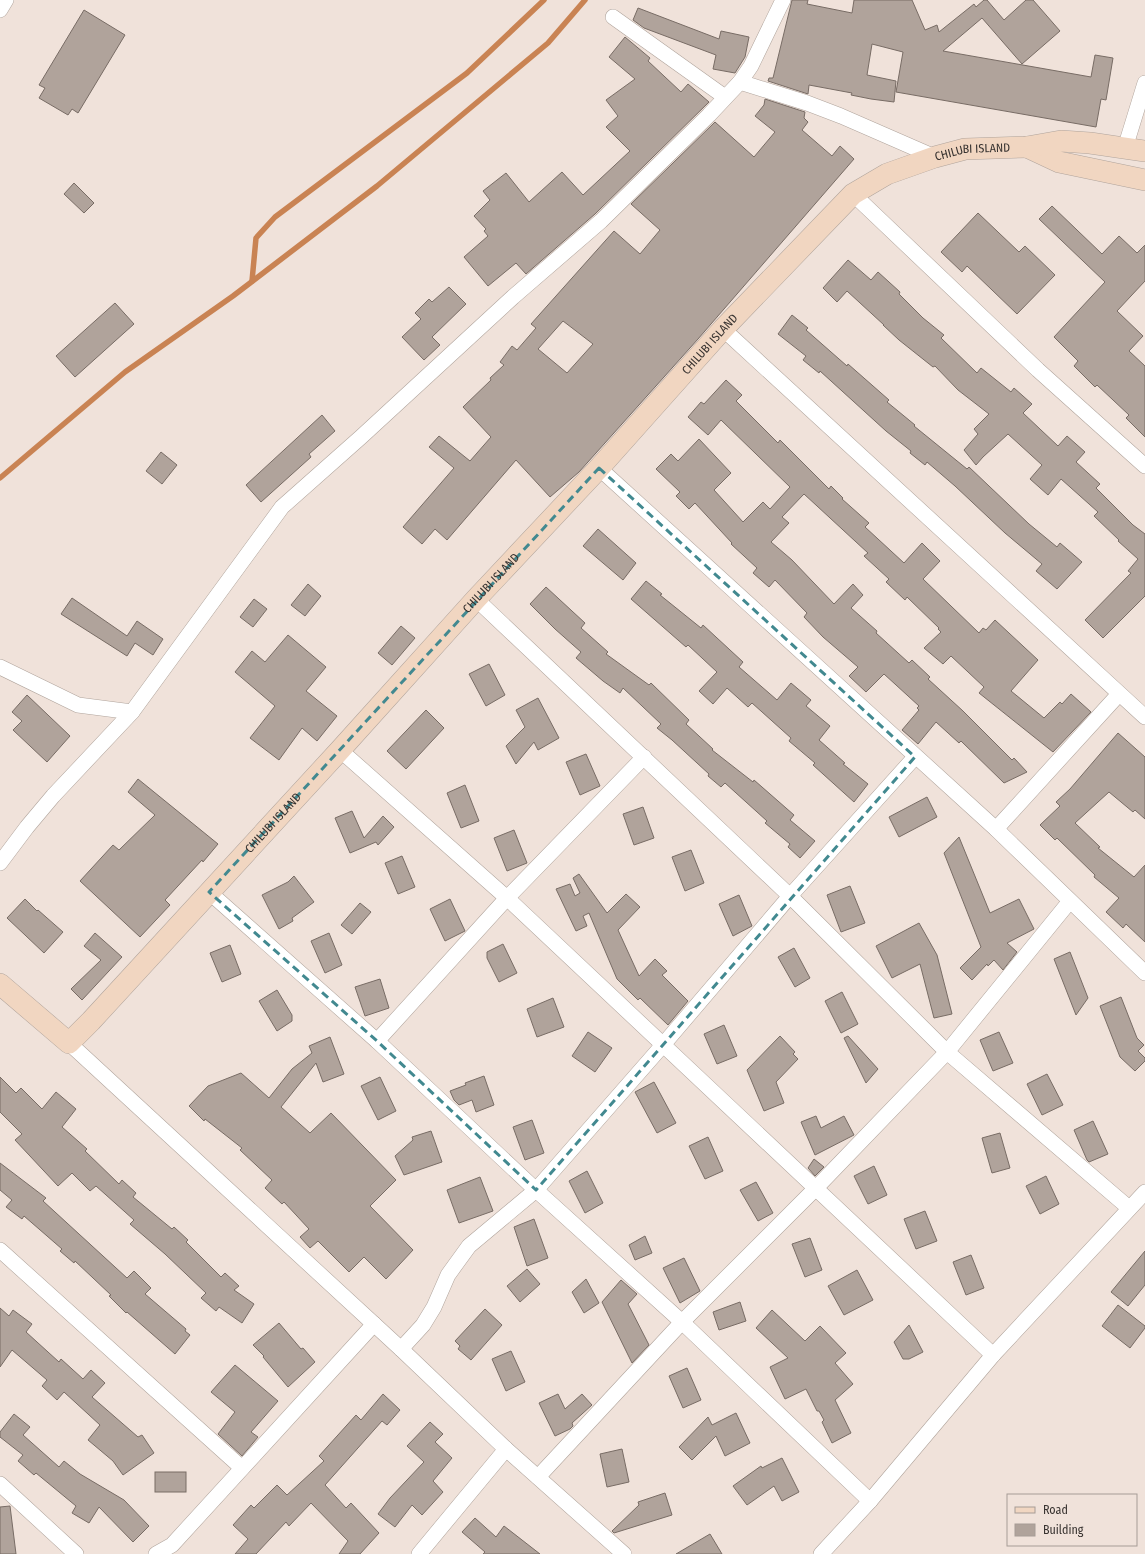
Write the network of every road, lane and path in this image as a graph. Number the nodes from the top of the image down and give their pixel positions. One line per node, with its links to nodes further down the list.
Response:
1 (6, 0): 3 (street)
2 (783, 0): 5 (street)
3 (0, 10)
4 (613, 18): 7 (street)
5 (740, 82): 7 (street); 10 (street)
6 (1145, 83): 9 (street)
7 (725, 97): 19 (street)
8 (1027, 147): 9 (street, CHILUBI ISLAND); 10 (street, CHILUBI ISLAND); 11 (street)
9 (1135, 149)
10 (935, 156): 12 (street, CHILUBI ISLAND)
11 (1145, 180)
12 (853, 194): 13 (street, CHILUBI ISLAND); 14 (street)
13 (722, 329): 15 (street, CHILUBI ISLAND); 18 (street)
14 (1145, 466)
15 (599, 468): 16 (street, CHILUBI ISLAND); 22 (street)
16 (476, 599): 21 (street, CHILUBI ISLAND); 23 (street)
17 (0, 667): 19 (street)
18 (1119, 694): 20 (street); 24 (street)
19 (132, 712): 25 (street)
20 (1145, 717)
21 (340, 750): 26 (street, CHILUBI ISLAND); 28 (street)
22 (915, 757): 24 (street); 27 (street)
23 (644, 758): 27 (street); 28 (street)
24 (996, 829): 29 (street)
25 (0, 863)
26 (209, 892): 32 (street); 33 (street, CHILUBI ISLAND)
27 (790, 896): 34 (street); 35 (street)
28 (507, 898): 32 (street); 34 (street)
29 (1070, 901): 30 (street); 35 (street)
30 (1145, 973)
31 (0, 984): 33 (street)
32 (377, 1041): 37 (street)
33 (69, 1043): 42 (street)
34 (662, 1046): 36 (street); 37 (street)
35 (947, 1052): 36 (street); 39 (street)
36 (815, 1189): 41 (street); 44 (street)
37 (536, 1190): 41 (street); 43 (street)
38 (1145, 1192): 39 (street)
39 (1129, 1208): 44 (street)
40 (0, 1250): 46 (street)
41 (682, 1322): 47 (street); 49 (street)
42 (374, 1324): 43 (street); 46 (street)
43 (401, 1349): 45 (street)
44 (993, 1355): 49 (street)
45 (506, 1449): 47 (street); 52 (street)
46 (242, 1468): 51 (street)
47 (538, 1477): 53 (street)
48 (0, 1484): 50 (street)
49 (870, 1501): 54 (street)
50 (76, 1554)
51 (156, 1554)
52 (419, 1554)
53 (624, 1554)
54 (821, 1554)

